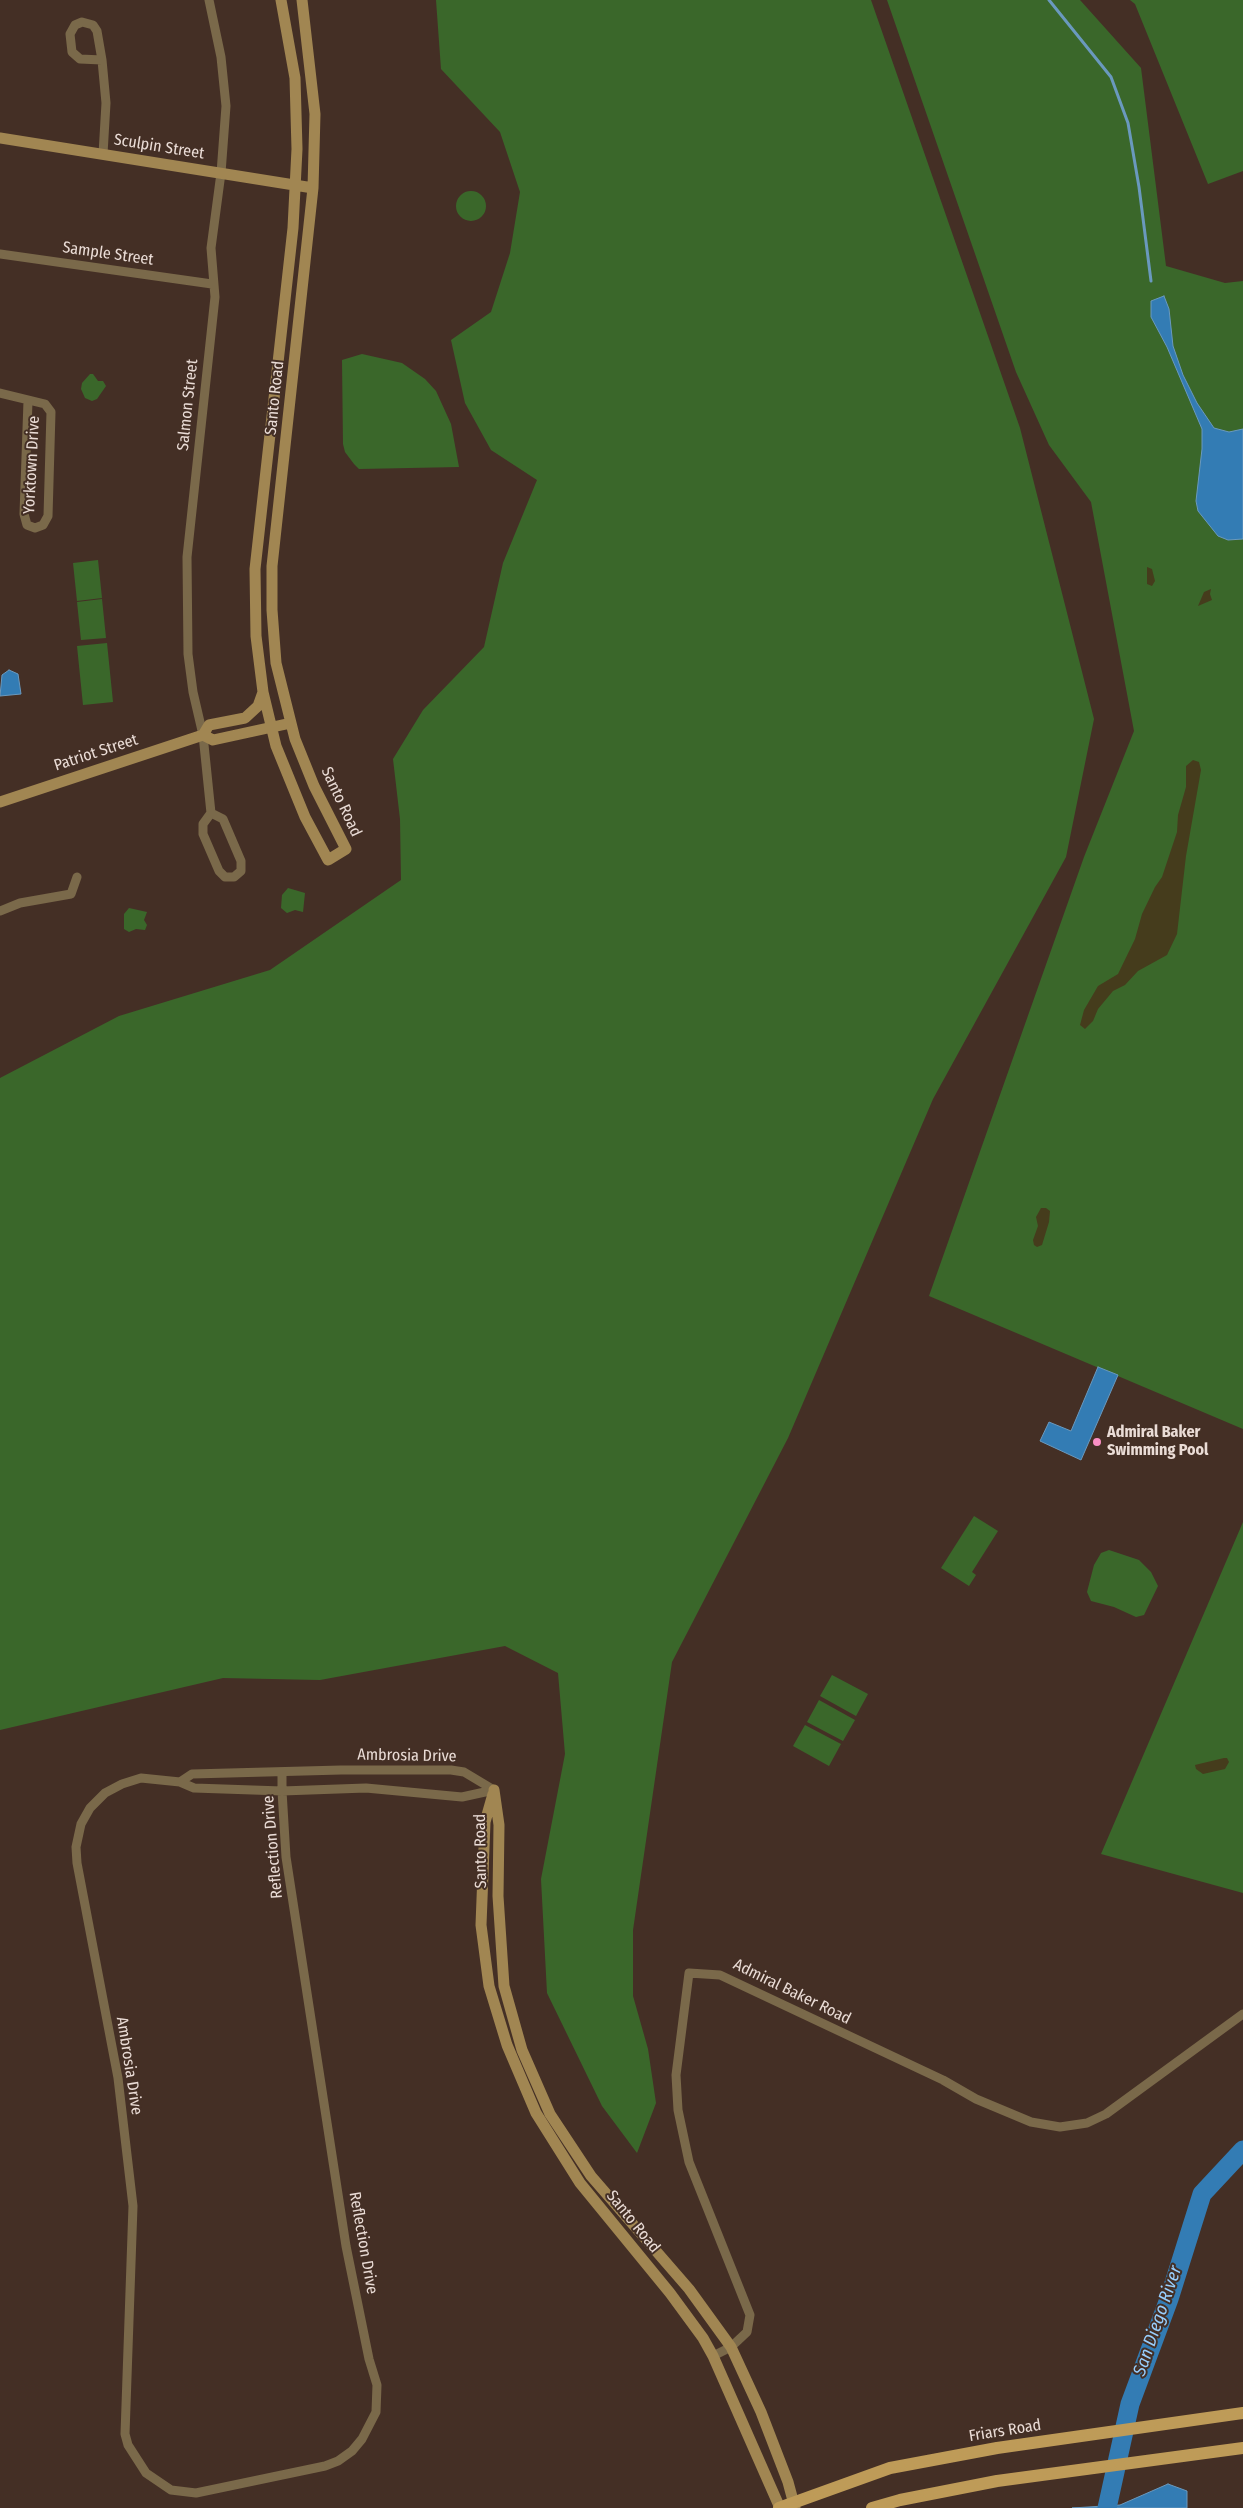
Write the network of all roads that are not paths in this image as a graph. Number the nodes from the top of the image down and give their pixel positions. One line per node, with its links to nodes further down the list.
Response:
1 (209, 0): 7 (street, Salmon Street)
2 (281, 0): 8 (street, Santo Road)
3 (302, 0): 9 (street, Santo Road)
4 (102, 60): 4 (street); 6 (street)
5 (0, 138): 6 (street, Sculpin Street)
6 (104, 154): 7 (street, Sculpin Street)
7 (221, 173): 8 (street, Sculpin Street); 11 (street, Salmon Street)
8 (295, 184): 9 (street, Sculpin Street); 14 (street, Santo Road)
9 (313, 188): 15 (street, Santo Road)
10 (0, 254): 11 (street, Sample Street)
11 (212, 284): 17 (street, Salmon Street)
12 (0, 393): 13 (street, Yorktown Drive)
13 (28, 400): 13 (street, Yorktown Drive)
14 (263, 692): 16 (street, Santo Road); 17 (street, Patriot Street)
15 (292, 723): 16 (street, Patriot Street); 16 (street, Santo Road)
16 (271, 728): 17 (street, Patriot Street)
17 (203, 735): 18 (street, Patriot Street); 19 (street, Salmon Street)
18 (0, 802)
19 (212, 813): 19 (street, Salmon Street)
20 (77, 877): 21 (street)
21 (0, 912)
22 (282, 1773): 23 (street, Ambrosia Drive); 24 (street, Ambrosia Drive); 25 (street, Reflection Drive)
23 (180, 1782): 25 (street, Ambrosia Drive); 30 (street, Ambrosia Drive)
24 (494, 1790): 25 (street, Ambrosia Drive); 27 (street, Santo Road); 28 (street, Santo Road)
25 (282, 1791): 30 (street, Reflection Drive)
26 (1243, 2014): 27 (street, Admiral Baker Road)
27 (732, 2347): 28 (street, Admiral Baker Road); 32 (street, Santo Road)
28 (714, 2356): 33 (street, Santo Road)
29 (1243, 2413): 32 (main road, Friars Road)
30 (125, 2434)
31 (1243, 2448): 34 (main road)
32 (795, 2505): 33 (main road, Friars Road)
33 (779, 2508)
34 (872, 2508)

